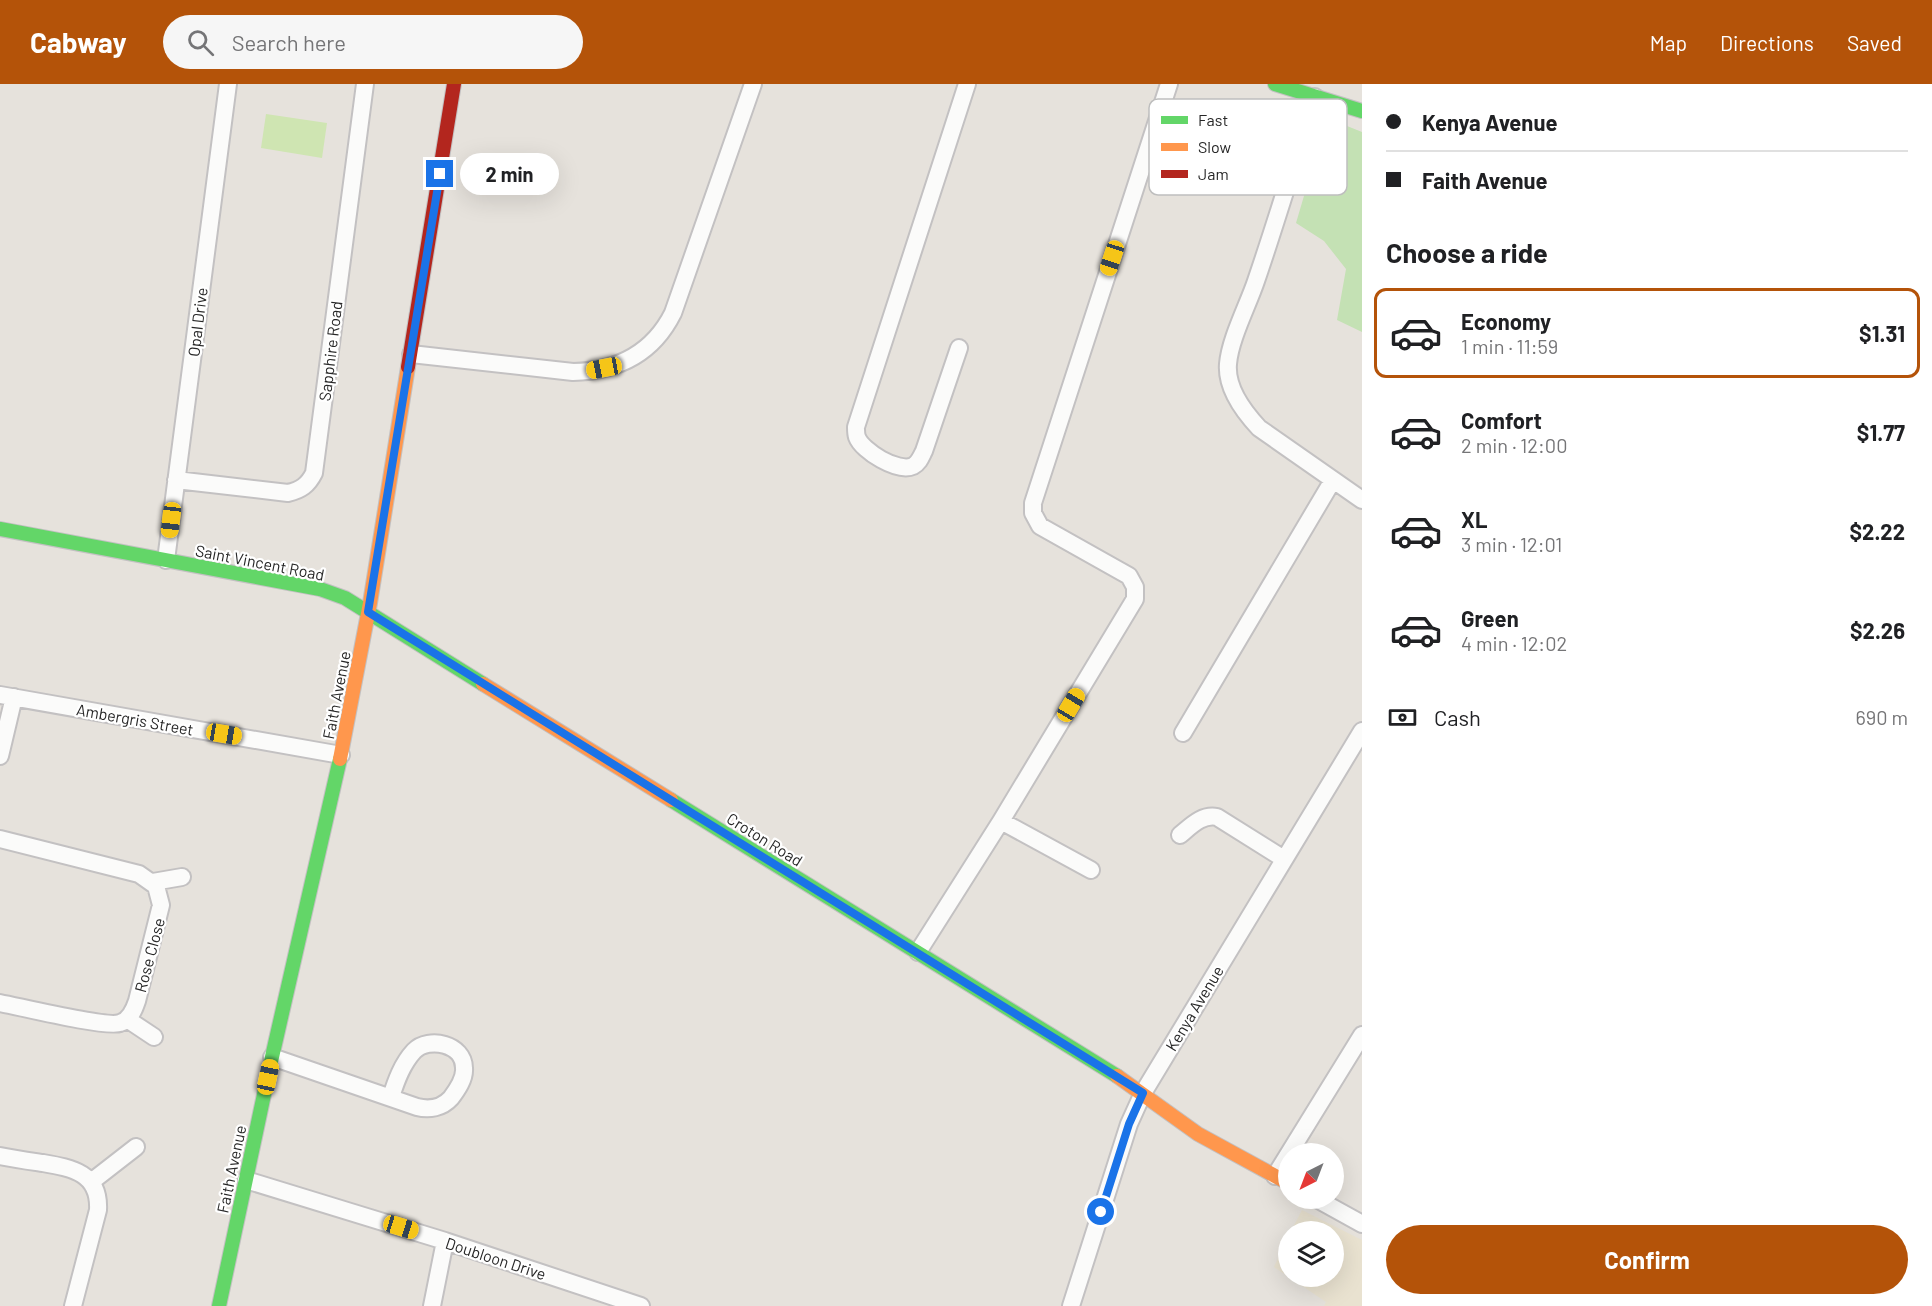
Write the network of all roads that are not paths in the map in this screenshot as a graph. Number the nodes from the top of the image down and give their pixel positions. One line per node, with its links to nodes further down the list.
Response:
1 (228, 84): 17 (street, Opal Drive)
2 (365, 84): 17 (street, Sapphire Road)
3 (454, 84): 16 (street, Faith Avenue)
4 (753, 84): 16 (street)
5 (967, 84): 15 (street)
6 (1169, 84): 9 (street)
7 (1275, 84): 8 (street)
8 (1315, 97): 10 (street)
9 (1164, 99)
10 (1322, 99)
11 (1347, 107): 12 (street)
12 (1362, 111)
13 (1149, 146): 28 (street)
14 (1284, 195): 18 (street)
15 (960, 348)
16 (411, 354): 22 (street, Faith Avenue)
17 (176, 480): 21 (street, Opal Drive)
18 (1333, 480): 19 (street); 25 (street)
19 (1362, 500)
20 (0, 529): 21 (street, Saint Vincent Road)
21 (166, 560): 22 (street, Saint Vincent Road)
22 (368, 612): 26 (street, Faith Avenue); 35 (street, Croton Road)
23 (7, 696): 26 (street, Ambergris Street); 27 (street)
24 (1362, 731): 31 (street, Kenya Avenue)
25 (1183, 733)
26 (341, 755): 40 (street, Faith Avenue)
27 (0, 756)
28 (1001, 821): 32 (street); 35 (street)
29 (1180, 835): 31 (street)
30 (0, 839): 34 (street)
31 (1284, 859): 41 (street, Kenya Avenue)
32 (1091, 870)
33 (182, 877): 34 (street)
34 (153, 882): 37 (street, Rose Close)
35 (918, 952): 41 (street, Croton Road)
36 (0, 1004): 37 (street)
37 (127, 1019): 39 (street)
38 (1362, 1035): 43 (street)
39 (154, 1037)
40 (272, 1057): 42 (street); 47 (street, Faith Avenue)
41 (1143, 1093): 46 (street, Croton Road); 56 (street, Kenya Avenue)
42 (391, 1097): 42 (street)
43 (1302, 1143)
44 (136, 1147): 48 (street)
45 (0, 1156): 48 (street)
46 (1278, 1178)
47 (246, 1180): 51 (street, Doubloon Drive); 53 (street, Faith Avenue)
48 (91, 1182): 52 (street)
49 (1335, 1209): 50 (street)
50 (1362, 1224)
51 (446, 1241): 54 (street); 55 (street, Doubloon Drive)
52 (73, 1306)
53 (219, 1306)
54 (432, 1306)
55 (641, 1306)
56 (1071, 1306)

